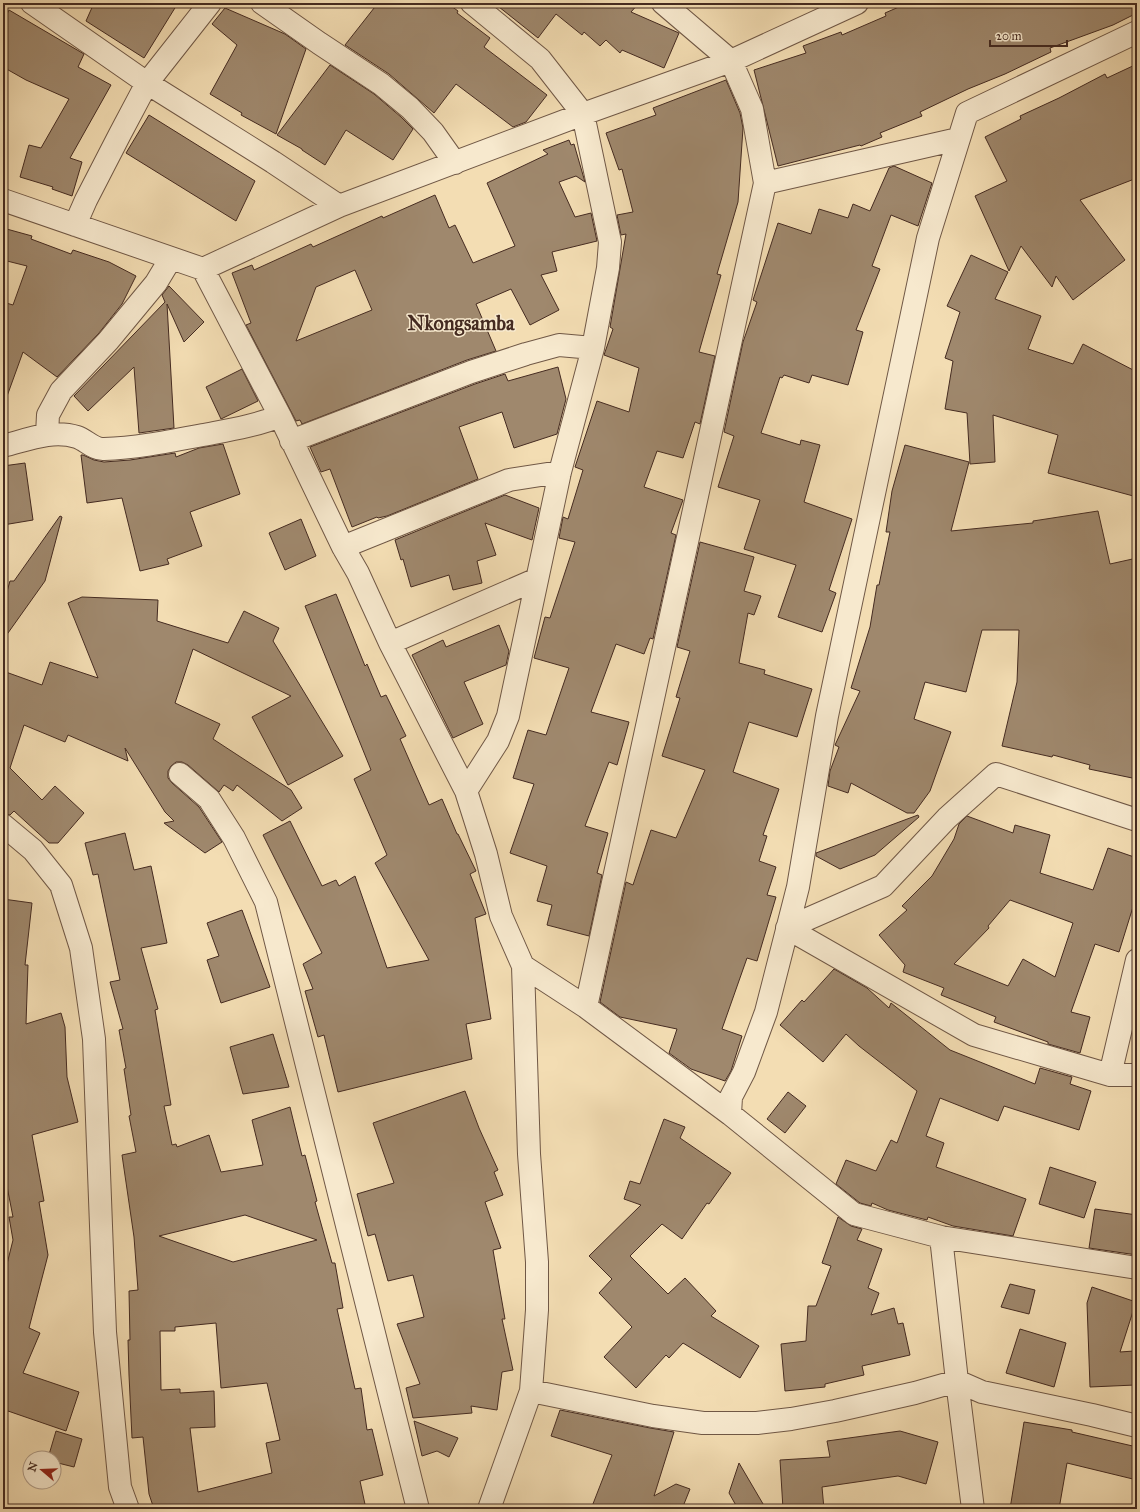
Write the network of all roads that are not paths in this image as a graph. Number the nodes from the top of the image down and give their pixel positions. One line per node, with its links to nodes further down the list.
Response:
1 (32, 3): 9 (street)
2 (210, 3): 9 (street)
3 (262, 3): 12 (street)
4 (472, 3): 10 (street)
5 (663, 3): 8 (street)
6 (857, 3): 8 (street)
7 (1137, 32): 11 (street)
8 (731, 61): 10 (street); 13 (street)
9 (147, 83): 15 (street); 16 (street)
10 (583, 114): 12 (street); 19 (street)
11 (958, 139): 13 (street); 32 (street)
12 (455, 163): 15 (street)
13 (765, 183): 35 (street)
14 (3, 200): 16 (street)
15 (339, 206): 18 (street)
16 (75, 225): 17 (street)
17 (171, 258): 18 (street); 21 (street)
18 (203, 269): 20 (street)
19 (593, 348): 22 (street); 24 (street)
20 (280, 416): 21 (street); 22 (street)
21 (47, 434): 23 (street)
22 (291, 441): 25 (street)
23 (3, 446)
24 (560, 472): 25 (street); 26 (street)
25 (343, 548): 27 (street)
26 (537, 579): 27 (street); 29 (street)
27 (390, 643): 29 (street)
28 (180, 774): 45 (street)
29 (466, 791): 34 (street)
30 (1137, 820): 32 (street)
31 (3, 824): 44 (street)
32 (787, 928): 36 (street); 38 (street)
33 (1137, 960): 36 (street)
34 (523, 966): 35 (street); 42 (street)
35 (586, 1007): 38 (street)
36 (1110, 1075): 37 (street)
37 (1137, 1075)
38 (730, 1114): 39 (street)
39 (941, 1237): 40 (street); 41 (street)
40 (1137, 1268)
41 (957, 1381): 42 (street); 43 (street); 47 (street)
42 (531, 1391): 46 (street)
43 (1137, 1426)
44 (128, 1509)
45 (418, 1509)
46 (489, 1509)
47 (973, 1509)

